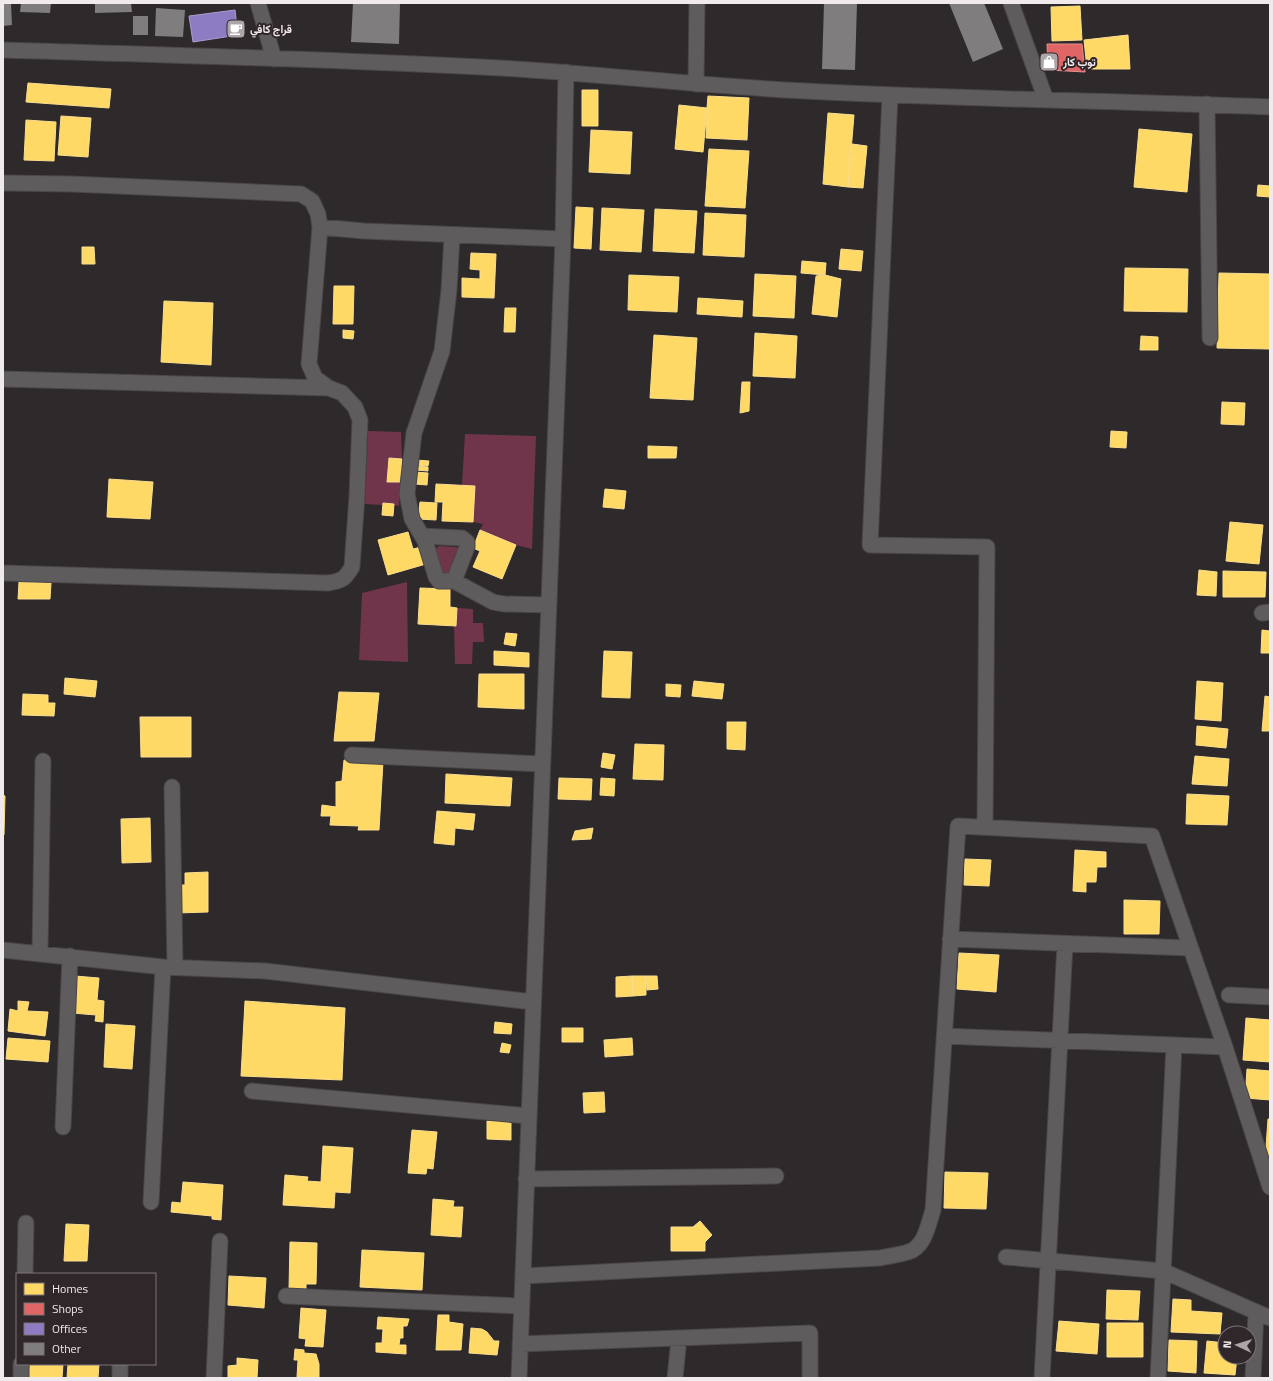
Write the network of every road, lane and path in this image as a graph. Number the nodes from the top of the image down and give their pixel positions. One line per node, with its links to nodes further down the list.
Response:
1 (258, 3): 5 (street)
2 (696, 3): 7 (street)
3 (1011, 3): 9 (street)
4 (3, 50): 5 (street)
5 (274, 58): 6 (street)
6 (566, 72): 7 (street); 15 (street)
7 (696, 84): 8 (street)
8 (890, 95): 9 (street); 27 (street)
9 (1046, 100): 10 (street)
10 (1207, 104): 11 (street); 16 (street)
11 (1270, 107)
12 (3, 183): 13 (street)
13 (320, 227): 14 (street); 18 (street)
14 (452, 235): 15 (street); 19 (street)
15 (563, 239): 22 (street)
16 (1210, 338)
17 (3, 379): 18 (street)
18 (329, 388): 20 (street)
19 (422, 536): 21 (street); 21 (street)
20 (3, 573)
21 (454, 581): 22 (street)
22 (549, 606): 25 (street)
23 (352, 755): 25 (street)
24 (43, 761): 32 (street)
25 (542, 764): 37 (street)
26 (172, 787): 34 (street)
27 (985, 827): 28 (street); 30 (street)
28 (950, 940): 29 (street); 38 (street)
29 (1065, 944): 30 (street); 39 (street)
30 (1190, 948): 41 (street)
31 (3, 950): 32 (street)
32 (40, 954): 33 (street)
33 (70, 956): 34 (street); 44 (street)
34 (169, 967): 37 (street); 48 (street)
35 (1230, 995): 36 (street)
36 (1270, 996)
37 (533, 1002): 43 (street)
38 (944, 1036): 39 (street); 55 (street)
39 (1060, 1041): 40 (street); 52 (street)
40 (1174, 1045): 41 (street); 53 (street)
41 (1225, 1047): 47 (street)
42 (252, 1091): 43 (street)
43 (529, 1116): 46 (street)
44 (63, 1127)
45 (776, 1176): 46 (street)
46 (526, 1179): 55 (street)
47 (1270, 1187)
48 (151, 1202)
49 (26, 1223): 54 (street)
50 (220, 1241): 65 (street)
51 (1006, 1257): 52 (street)
52 (1048, 1261): 53 (street); 69 (street)
53 (1163, 1271): 58 (street); 70 (street)
54 (24, 1273)
55 (523, 1276): 57 (street)
56 (286, 1296): 57 (street)
57 (521, 1306): 60 (street)
58 (1263, 1315): 71 (street)
59 (679, 1338): 60 (street); 67 (street); 68 (street)
60 (520, 1344): 66 (street)
61 (21, 1365): 63 (street)
62 (120, 1365): 64 (street)
63 (20, 1378)
64 (120, 1378)
65 (214, 1378)
66 (518, 1378)
67 (675, 1378)
68 (810, 1378)
69 (1042, 1378)
70 (1158, 1378)
71 (1252, 1378)

